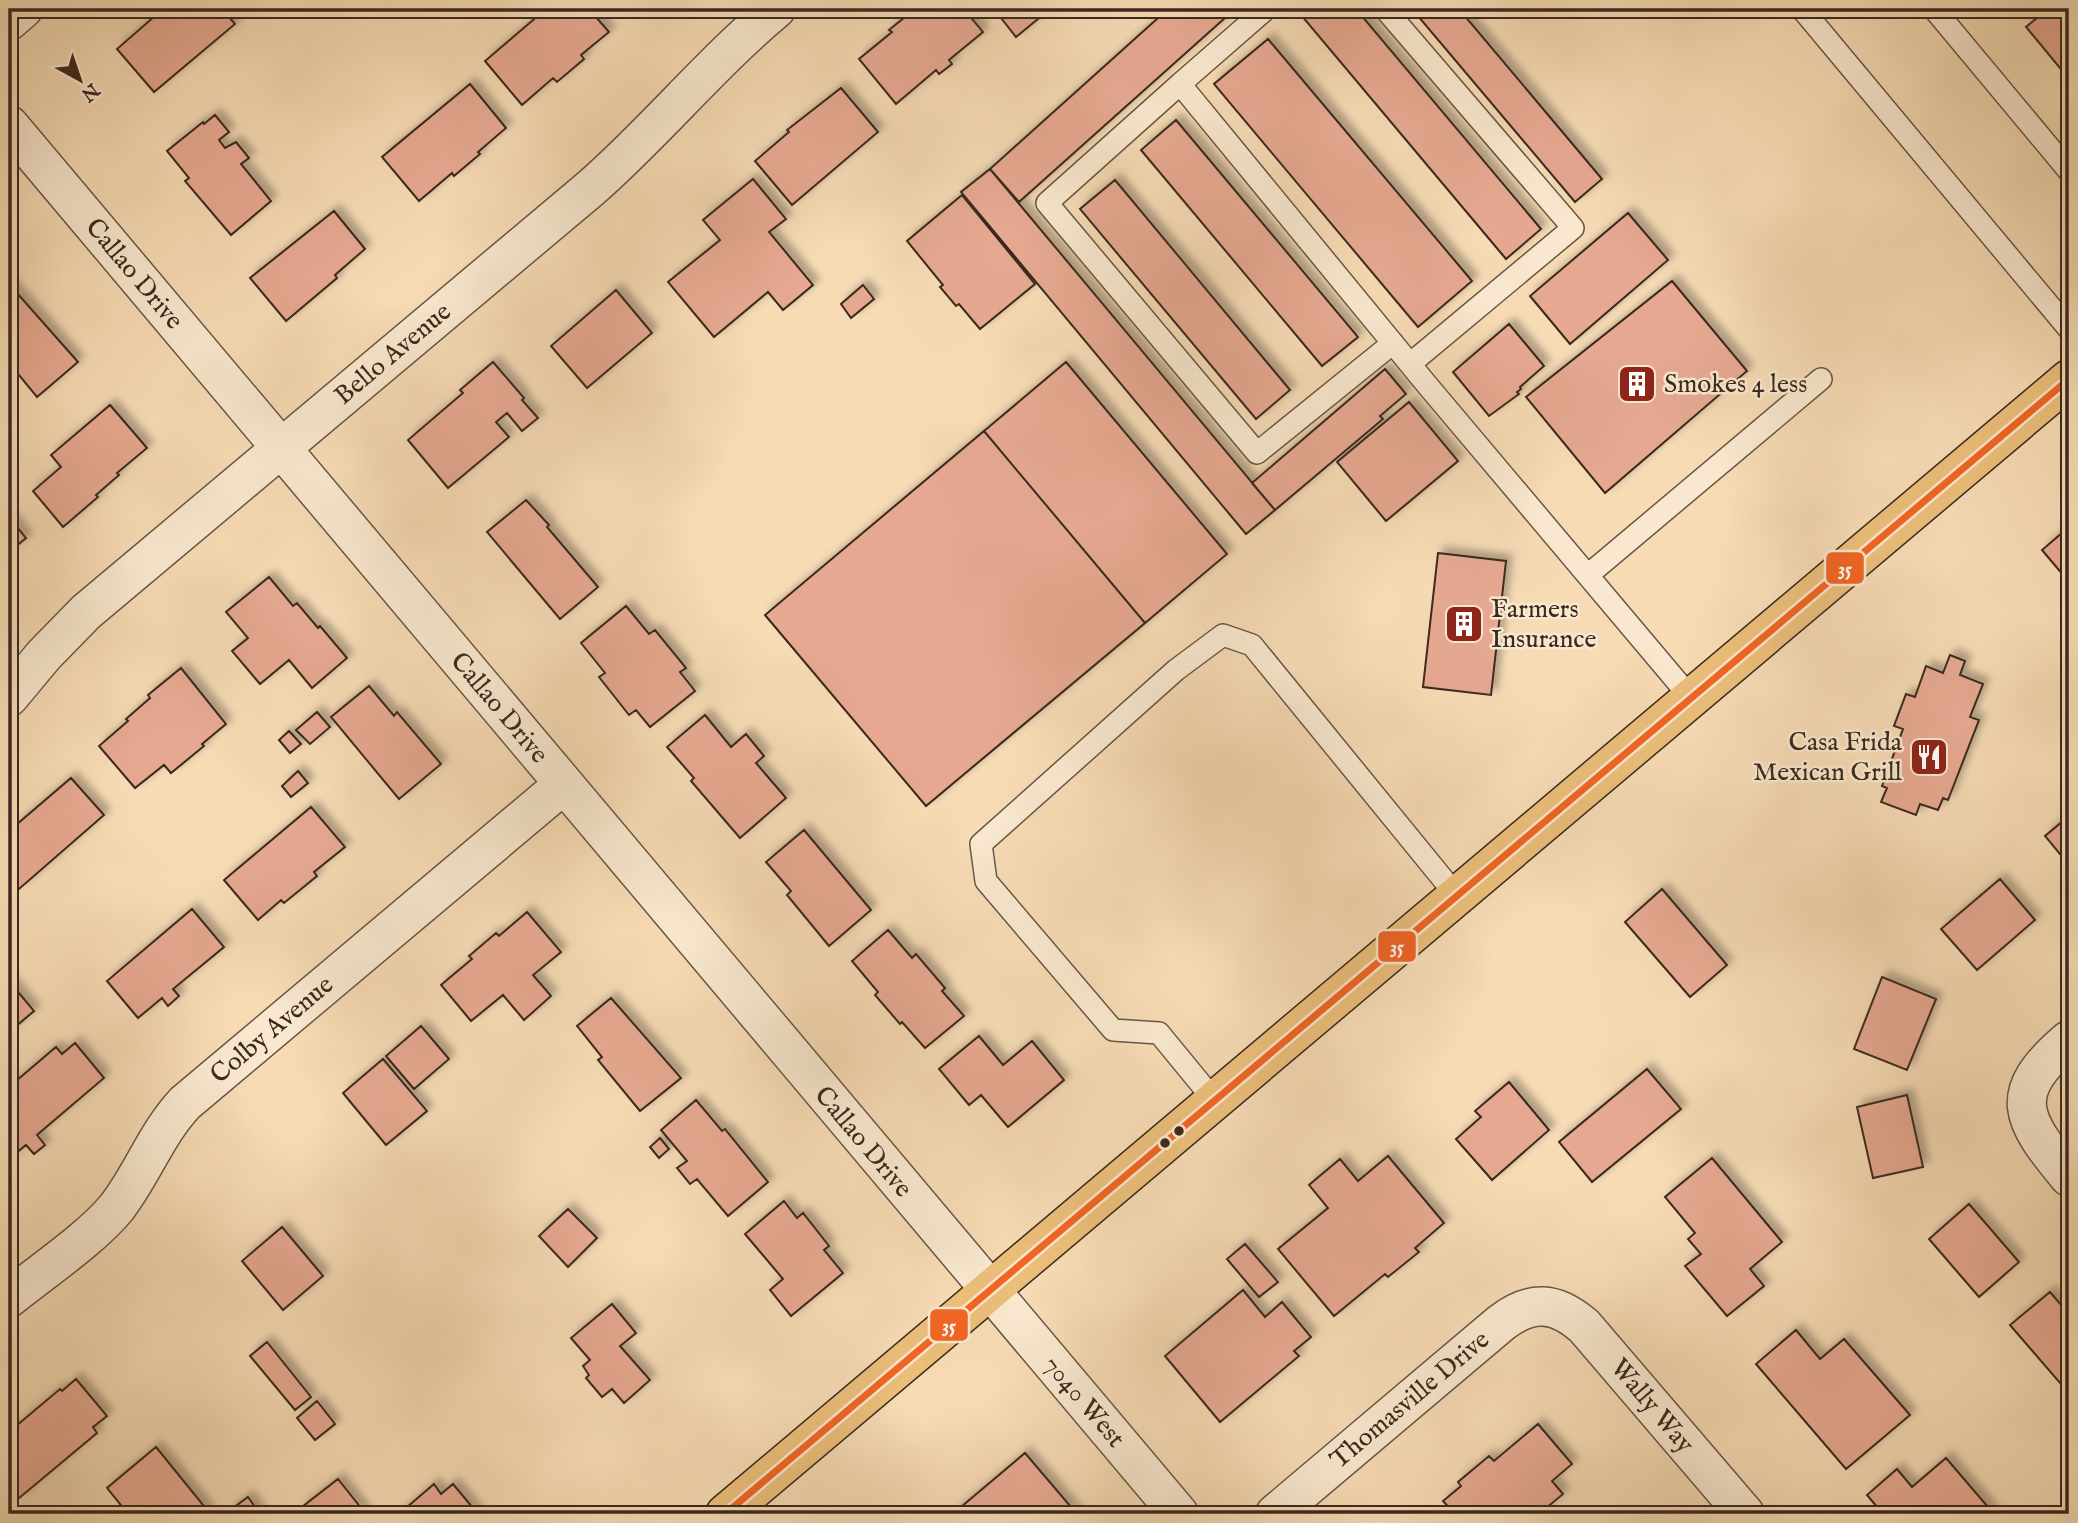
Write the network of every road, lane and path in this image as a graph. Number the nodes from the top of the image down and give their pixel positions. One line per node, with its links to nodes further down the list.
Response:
1 (23, 9): 7 (street)
2 (776, 9): 16 (street, Bello Avenue)
3 (1266, 9): 8 (lane)
4 (1385, 9): 13 (lane)
5 (1802, 9): 11 (lane)
6 (1934, 9): 10 (lane)
7 (9, 21)
8 (1180, 84): 12 (lane); 12 (lane)
9 (9, 125): 16 (street, Callao Drive)
10 (2069, 171)
11 (2069, 329)
12 (1393, 343): 13 (lane)
13 (1410, 364): 17 (lane)
14 (1821, 379): 17 (lane)
15 (2069, 379): 19 (main road)
16 (280, 448): 18 (street, Bello Avenue); 20 (street, Callao Drive)
17 (1588, 575): 19 (lane)
18 (9, 697)
19 (1691, 698): 21 (main road)
20 (563, 785): 25 (street, Callao Drive); 26 (street, Colby Avenue)
21 (1456, 895): 23 (main road); 23 (lane)
22 (2069, 1040): 24 (street)
23 (1214, 1100): 25 (main road)
24 (2069, 1177)
25 (988, 1290): 28 (main road); 29 (street, 7040 West)
26 (9, 1298)
27 (1552, 1307): 30 (street, Thomasville Drive); 31 (street, Wally Way)
28 (725, 1514)
29 (1179, 1514)
30 (1275, 1514)
31 (1745, 1514)

